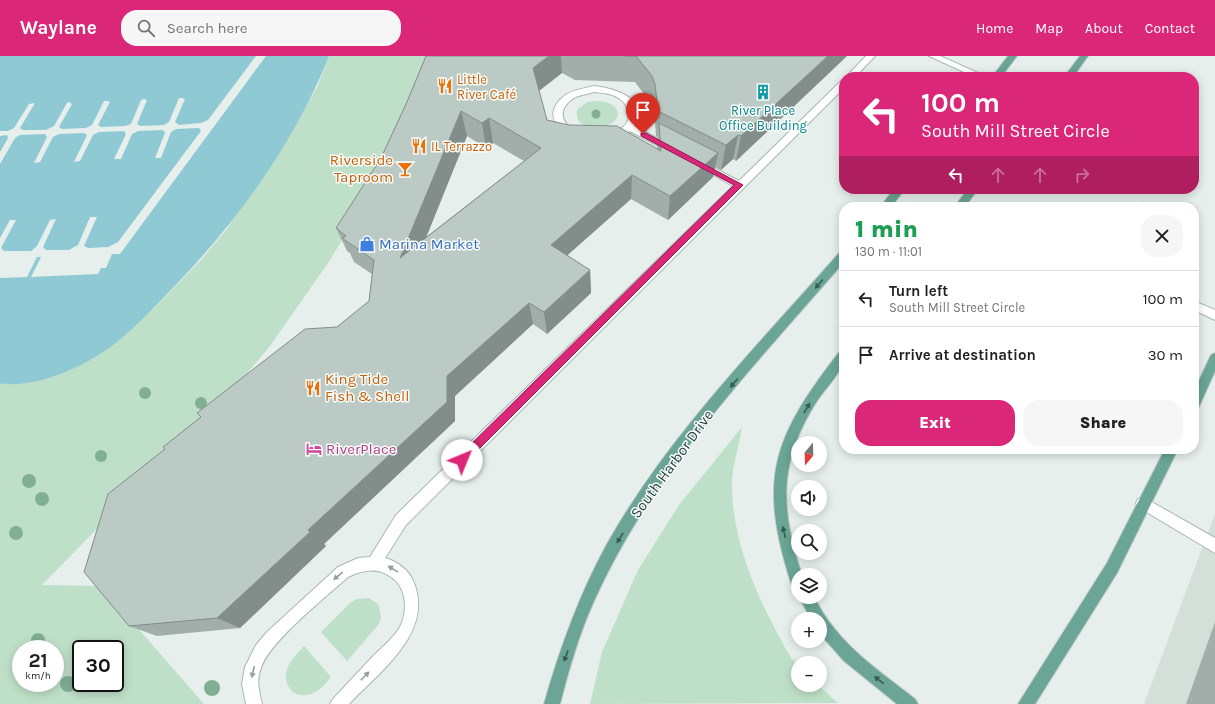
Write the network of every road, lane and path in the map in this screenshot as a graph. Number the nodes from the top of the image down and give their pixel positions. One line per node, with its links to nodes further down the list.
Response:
1 (871, 56): 5 (street)
2 (933, 56): 6 (street)
3 (1013, 56): 7 (main road)
4 (1084, 56): 8 (main road)
5 (855, 72)
6 (971, 72)
7 (1000, 72)
8 (1072, 72)
9 (839, 88): 13 (street)
10 (629, 127): 10 (street); 11 (street)
11 (678, 152)
12 (691, 160): 13 (street)
13 (739, 185): 27 (street)
14 (896, 194): 16 (main road)
15 (969, 194): 17 (main road)
16 (889, 202)
17 (963, 202)
18 (839, 261): 32 (main road, South Harbor Drive, one-way to 32)
19 (1199, 307): 20 (street)
20 (1215, 315)
21 (1215, 358): 23 (main road)
22 (839, 361): 28 (main road, one-way to 22)
23 (1199, 394)
24 (1169, 454): 25 (main road)
25 (1143, 503): 26 (street); 34 (main road)
26 (1215, 546)
27 (374, 563): 30 (street, one-way to 30); 31 (street, one-way to 27)
28 (794, 568)
29 (827, 631): 33 (main road, one-way to 29)
30 (254, 704)
31 (338, 704)
32 (552, 704)
33 (910, 704)
34 (1026, 704)

